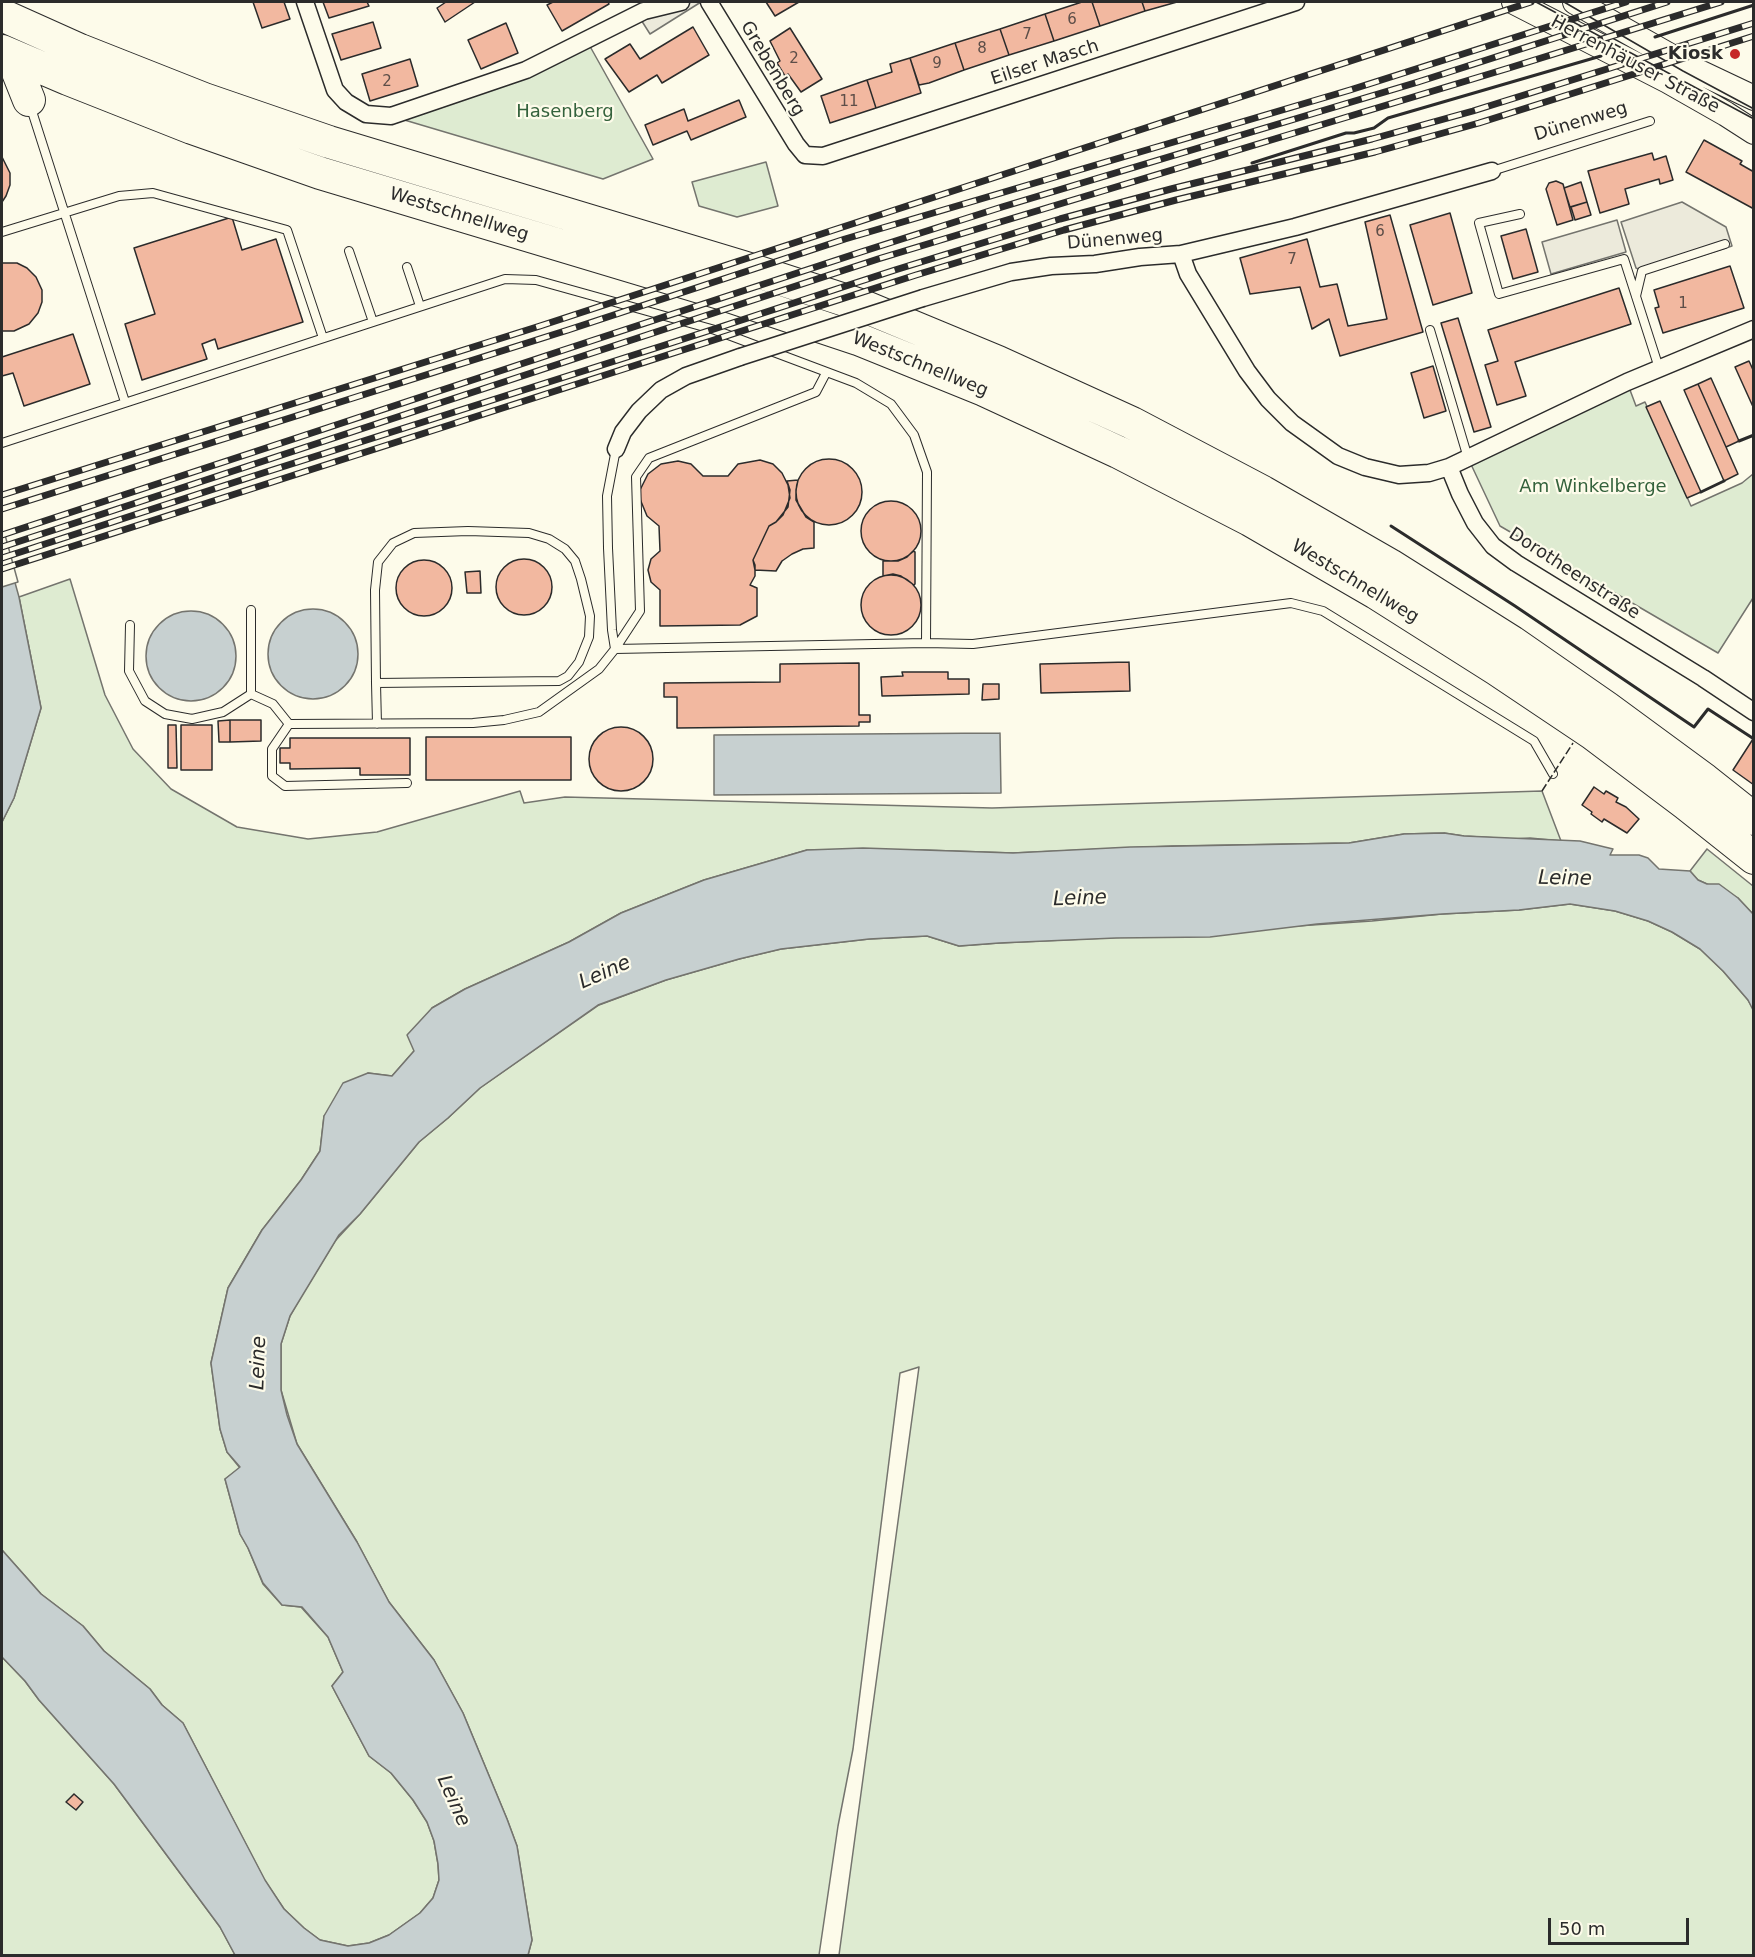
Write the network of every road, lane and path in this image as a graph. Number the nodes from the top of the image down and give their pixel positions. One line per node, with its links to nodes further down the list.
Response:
1 (305, 2): 7 (street)
2 (681, 2): 7 (street)
3 (709, 2): 14 (street, Grebenberg)
4 (1296, 2): 14 (street, Eilser Masch)
5 (1514, 2): 13 (street, Herrenhäuser Straße)
6 (1575, 2): 10 (street, Herrenhäuser Straße)
7 (641, 6)
8 (2, 15): 49 (highway, Westschnellweg)
9 (6, 53): 11 (highway); 50 (highway, Westschnellweg)
10 (1754, 98)
11 (29, 100): 16 (lane)
12 (1650, 121): 15 (lane, Dünenweg)
13 (1754, 132)
14 (805, 155)
15 (1492, 171): 21 (street, Dünenweg)
16 (65, 212): 18 (lane); 28 (lane); 31 (lane)
17 (1520, 214): 23 (lane)
18 (2, 232)
19 (1725, 244): 23 (lane)
20 (349, 251): 25 (lane)
21 (1181, 254): 33 (street, Dünenweg, bridge); 35 (street)
22 (407, 267): 24 (lane)
23 (1636, 296): 29 (lane)
24 (420, 306): 25 (lane); 30 (lane)
25 (373, 322): 28 (lane)
26 (1754, 329): 29 (street)
27 (1430, 330): 34 (lane)
28 (323, 338): 31 (lane)
29 (1659, 368): 34 (street)
30 (826, 373): 38 (lane); 39 (lane)
31 (124, 402): 32 (lane)
32 (2, 443)
33 (616, 450): 39 (lane)
34 (1468, 458): 35 (street)
35 (1449, 467): 44 (street, Dorotheenstraße)
36 (251, 610): 42 (lane)
37 (130, 625): 42 (lane)
38 (926, 643): 39 (lane); 47 (lane)
39 (615, 649): 43 (lane)
40 (560, 681): 41 (lane); 41 (lane); 43 (lane)
41 (376, 683): 46 (lane)
42 (251, 694): 45 (lane)
43 (566, 694): 46 (lane)
44 (1754, 712)
45 (289, 724): 46 (lane); 48 (lane)
46 (376, 724)
47 (1553, 774)
48 (407, 783)
49 (1754, 819)
50 (1754, 858)

